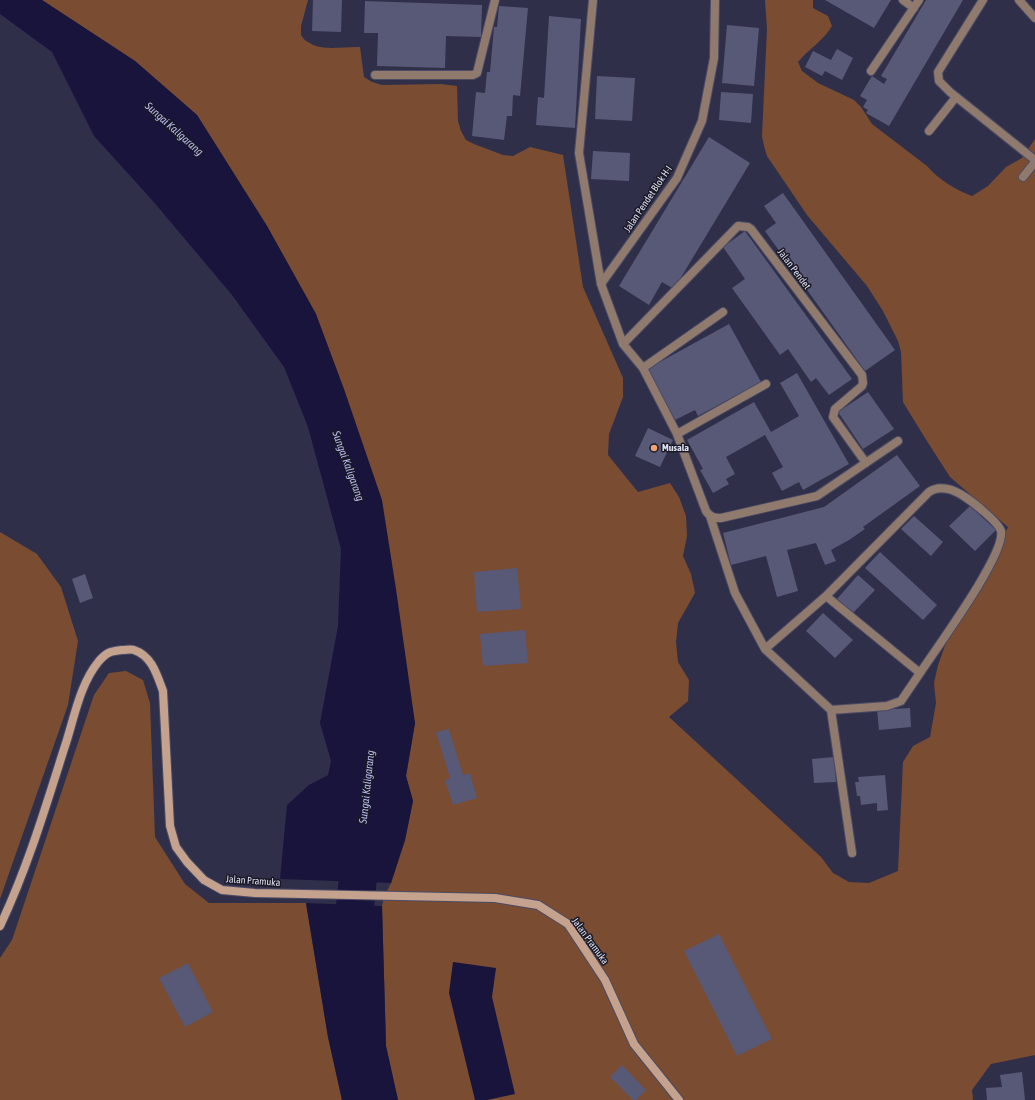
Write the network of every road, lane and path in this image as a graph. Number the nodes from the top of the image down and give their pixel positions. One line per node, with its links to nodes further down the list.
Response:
1 (495, 0): 11 (street)
2 (593, 0): 16 (street)
3 (715, 0): 16 (street, Jalan Pendet Blok H-I)
4 (904, 0): 8 (street)
5 (919, 0): 8 (street)
6 (984, 0): 12 (street)
7 (1019, 0): 9 (street)
8 (914, 8): 10 (street)
9 (1035, 18)
10 (871, 71)
11 (375, 75)
12 (956, 97): 13 (street); 14 (street)
13 (930, 132)
14 (1035, 161): 15 (street)
15 (1023, 177)
16 (601, 284): 18 (street)
17 (723, 312): 19 (street)
18 (623, 344): 19 (street); 23 (street, Jalan Pendet)
19 (643, 368): 21 (street)
20 (766, 384): 21 (street)
21 (677, 434): 24 (street)
22 (898, 440): 23 (street)
23 (866, 463): 24 (street)
24 (710, 516): 26 (street)
25 (826, 596): 26 (street); 27 (street); 27 (street)
26 (765, 649): 28 (street)
27 (920, 673): 28 (street)
28 (831, 710): 29 (street)
29 (852, 853)
30 (0, 926): 31 (main road, Jalan Pramuka)
31 (679, 1100)

